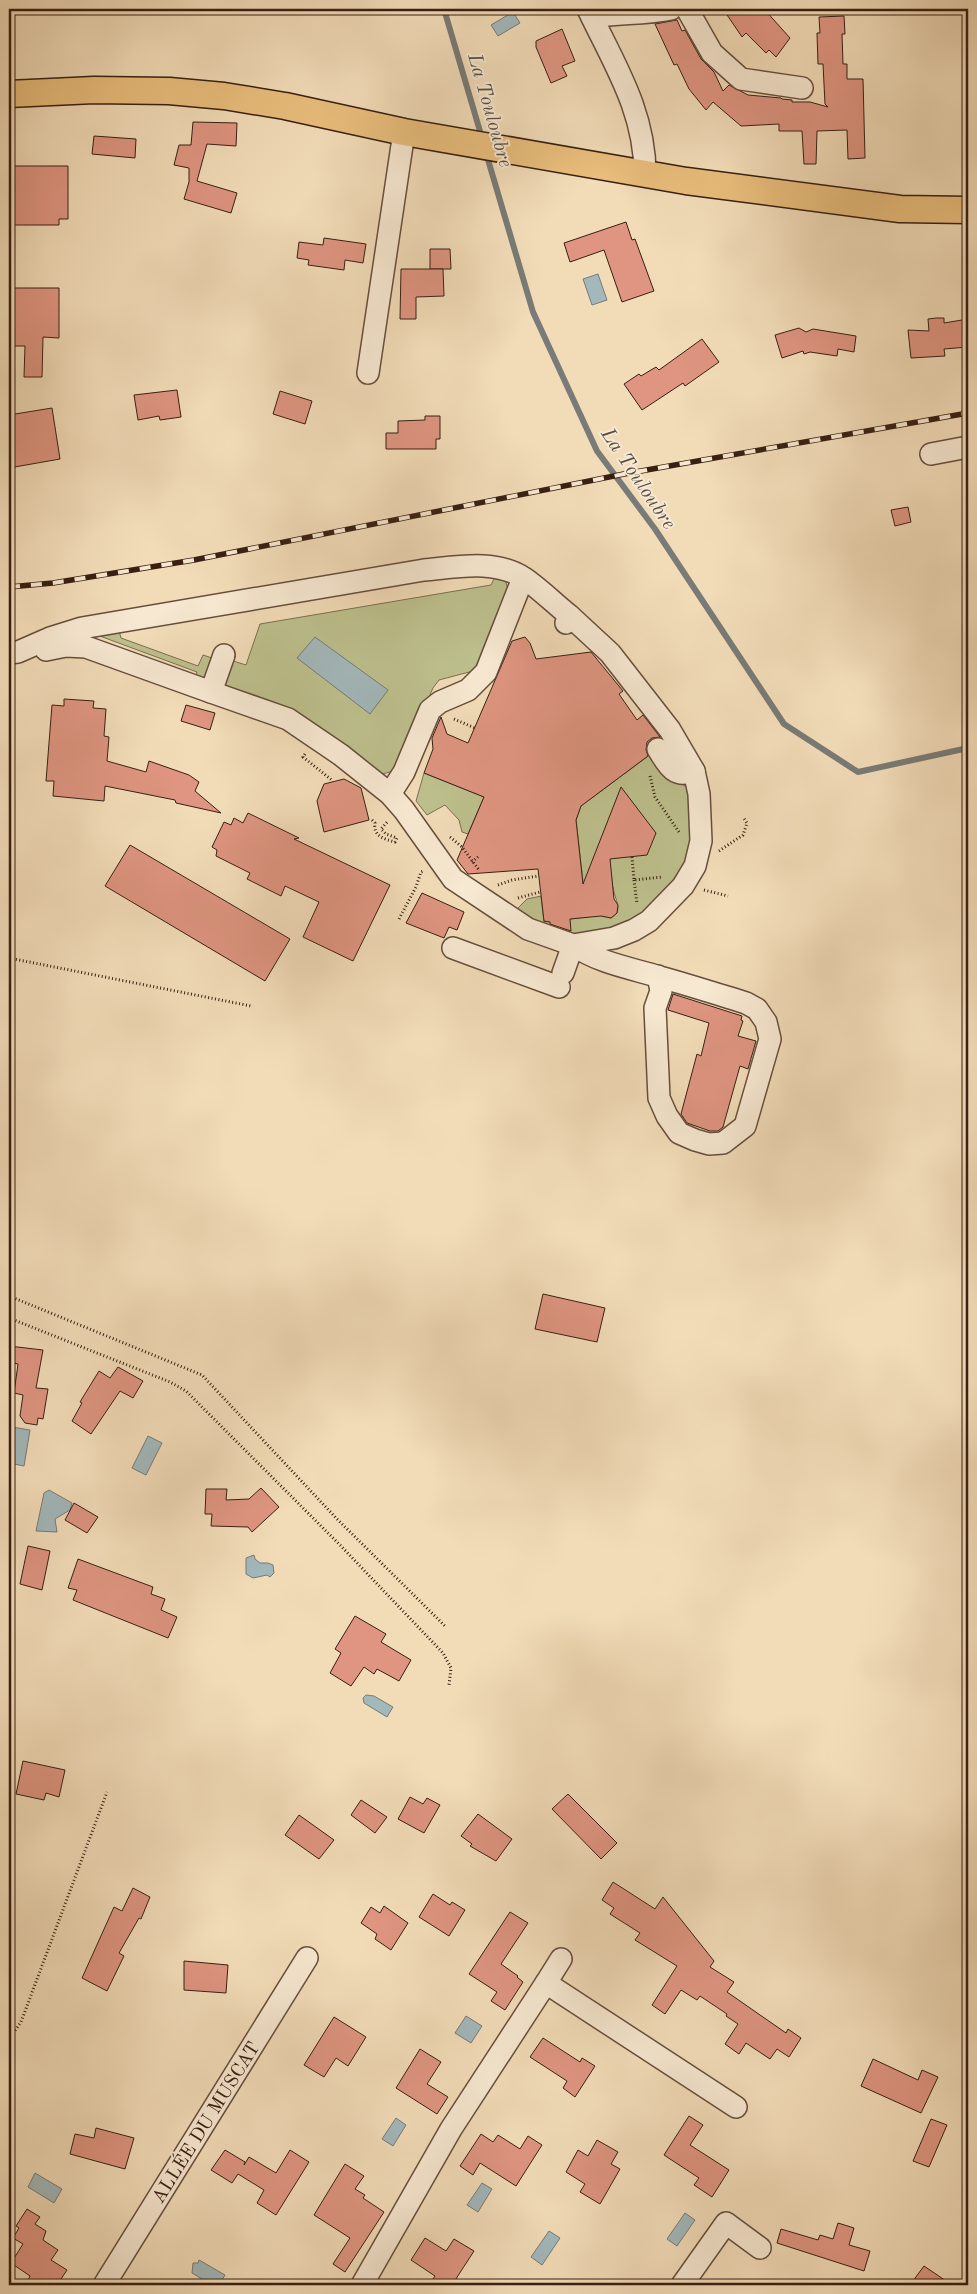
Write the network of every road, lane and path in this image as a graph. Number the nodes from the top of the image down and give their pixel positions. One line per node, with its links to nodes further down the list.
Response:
1 (670, 9): 3 (street)
2 (687, 9): 4 (street)
3 (590, 13): 7 (street)
4 (802, 88)
5 (13, 95): 6 (main road)
6 (404, 132): 7 (main road); 9 (street)
7 (646, 174): 8 (main road)
8 (968, 210)
9 (368, 373)
10 (968, 447): 11 (street)
11 (931, 454)
12 (523, 578): 13 (street); 18 (street); 19 (street)
13 (9, 652)
14 (224, 655): 16 (street)
15 (9, 665): 16 (street)
16 (211, 692): 19 (street)
17 (661, 754): 18 (street); 24 (path)
18 (694, 771): 24 (street)
19 (390, 794): 20 (street)
20 (404, 810): 22 (path); 33 (street)
21 (743, 816): 24 (path)
22 (372, 820)
23 (448, 836): 25 (path)
24 (698, 855): 26 (path); 33 (street)
25 (479, 856)
26 (632, 856)
27 (429, 868): 32 (path)
28 (538, 876): 29 (path)
29 (493, 887)
30 (540, 892): 31 (path)
31 (511, 900)
32 (400, 919)
33 (573, 945): 34 (street); 36 (street)
34 (453, 948)
35 (9, 958): 37 (path)
36 (658, 976): 36 (street)
37 (252, 1006)
38 (9, 1296): 40 (path)
39 (9, 1318): 41 (path)
40 (446, 1627)
41 (450, 1685)
42 (107, 1792): 46 (path)
43 (307, 1958): 49 (street, ALLÉE DU MUSCAT)
44 (561, 1959): 45 (street)
45 (546, 1983): 47 (street); 50 (street)
46 (9, 2033)
47 (736, 2107)
48 (760, 2248): 51 (street)
49 (104, 2285)
50 (362, 2285)
51 (682, 2285)

